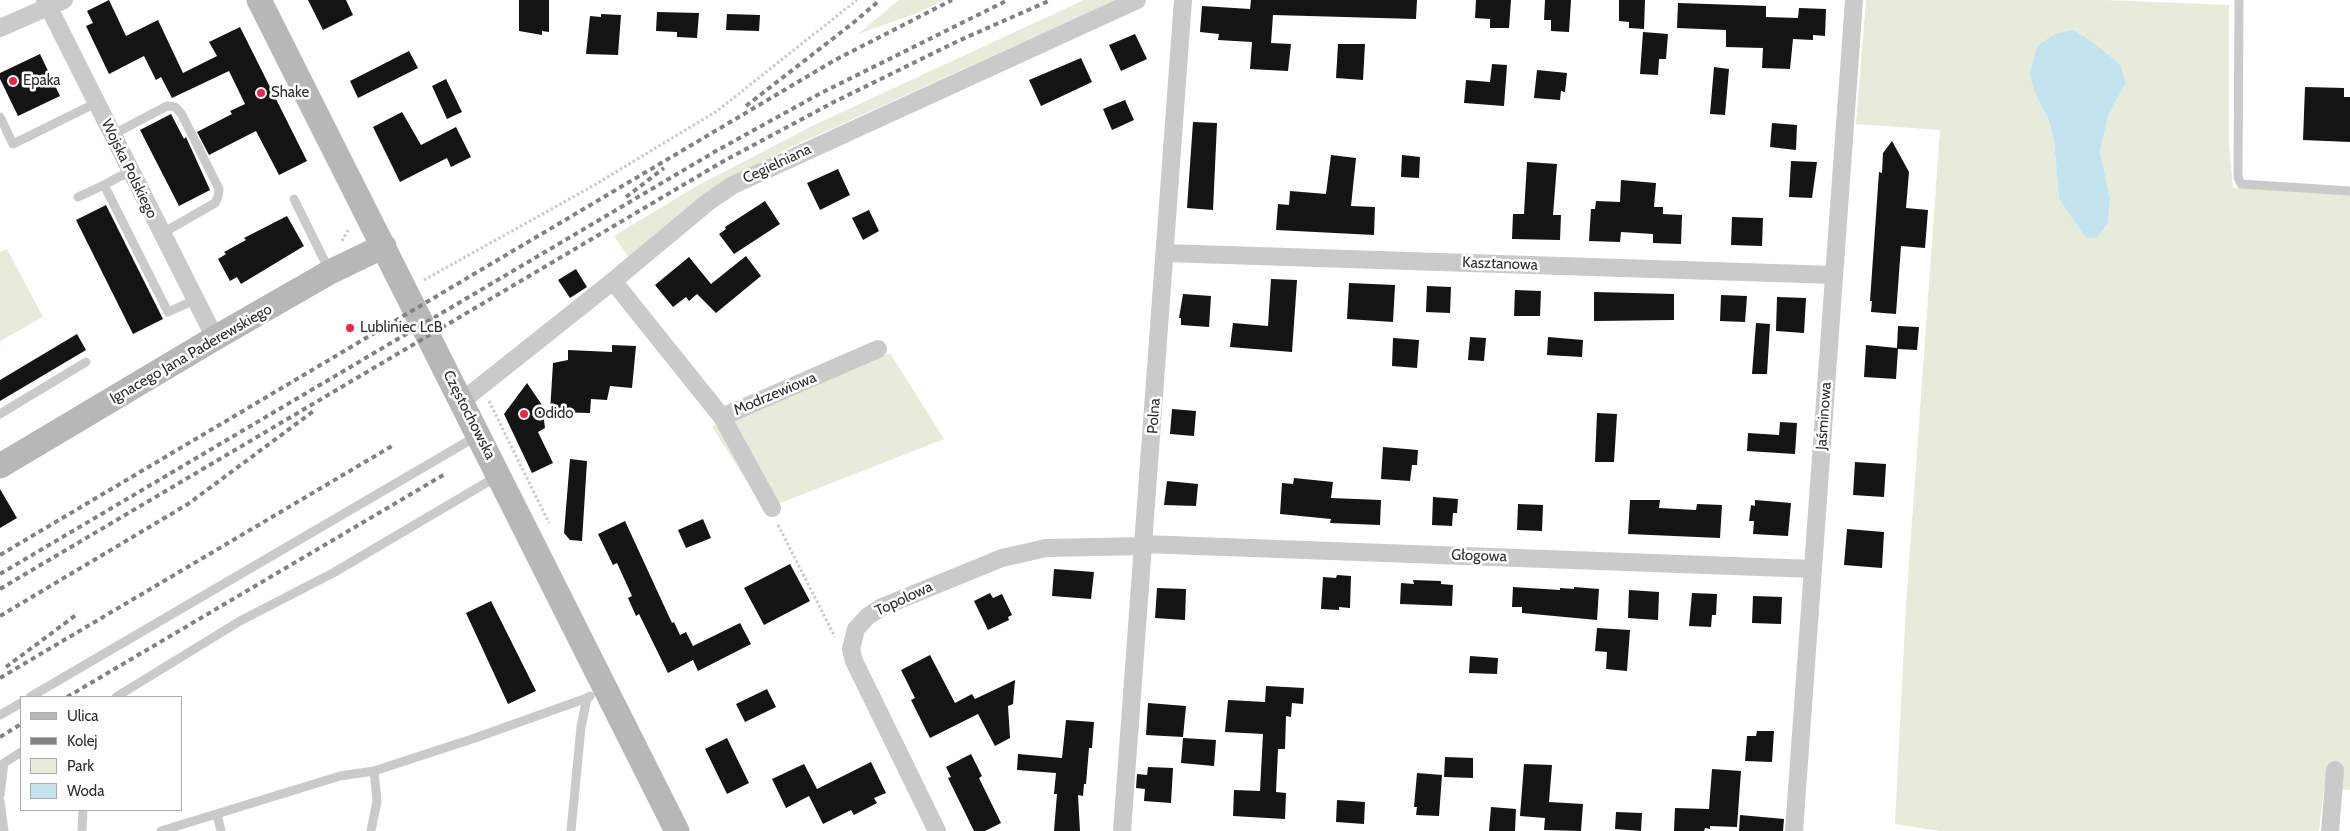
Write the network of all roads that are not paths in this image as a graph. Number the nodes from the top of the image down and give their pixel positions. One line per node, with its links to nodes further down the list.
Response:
1 (260, 0): 17 (main road, Częstochowska)
2 (1137, 0): 21 (street, Cegielniana)
3 (1183, 0): 18 (street, Polna)
4 (1854, 0): 20 (street, Jaśminowa)
5 (2238, 0): 13 (lane)
6 (52, 3): 7 (street); 8 (street, Wojska Polskiego)
7 (0, 28)
8 (96, 103): 9 (lane); 10 (street, Wojska Polskiego)
9 (0, 118)
10 (112, 135): 11 (street, Wojska Polskiego); 16 (lane)
11 (130, 172): 12 (lane); 16 (street, Wojska Polskiego)
12 (104, 185): 14 (lane); 22 (lane)
13 (2350, 191)
14 (78, 197)
15 (294, 199): 19 (lane)
16 (161, 234): 22 (street, Wojska Polskiego)
17 (384, 246): 19 (main road, Ignacego Jana Paderewskiego); 26 (main road, Częstochowska)
18 (1166, 253): 20 (street, Kasztanowa); 33 (street, Polna)
19 (330, 272): 23 (main road, Ignacego Jana Paderewskiego)
20 (1834, 275): 34 (street, Jaśminowa)
21 (613, 281): 26 (street, Cegielniana); 28 (street, Modrzewiowa)
22 (195, 300): 23 (street, Wojska Polskiego)
23 (215, 338): 30 (main road, Ignacego Jana Paderewskiego)
24 (878, 350): 28 (street, Modrzewiowa)
25 (86, 362): 27 (lane)
26 (462, 401): 29 (main road, Częstochowska)
27 (0, 414)
28 (722, 417): 32 (street)
29 (479, 435): 31 (main road, Częstochowska); 36 (lane)
30 (0, 466)
31 (499, 475): 35 (main road, Częstochowska); 37 (lane)
32 (772, 508)
33 (1144, 545): 34 (street, Głogowa); 54 (street, Topolowa); 55 (street, Polna)
34 (1813, 569): 56 (street, Jaśminowa)
35 (596, 693): 41 (lane); 47 (lane); 53 (main road, Częstochowska)
36 (32, 696)
37 (118, 696)
38 (20, 704): 39 (lane)
39 (0, 715)
40 (20, 753): 43 (lane)
41 (374, 770): 46 (lane); 52 (lane)
42 (2335, 770): 57 (street)
43 (0, 795)
44 (0, 801): 48 (lane)
45 (83, 811): 49 (lane)
46 (216, 814): 50 (lane); 51 (lane)
47 (573, 829)
48 (4, 831)
49 (82, 831)
50 (161, 831)
51 (221, 831)
52 (371, 831)
53 (677, 831)
54 (937, 831)
55 (1122, 831)
56 (1794, 831)
57 (2330, 831)

